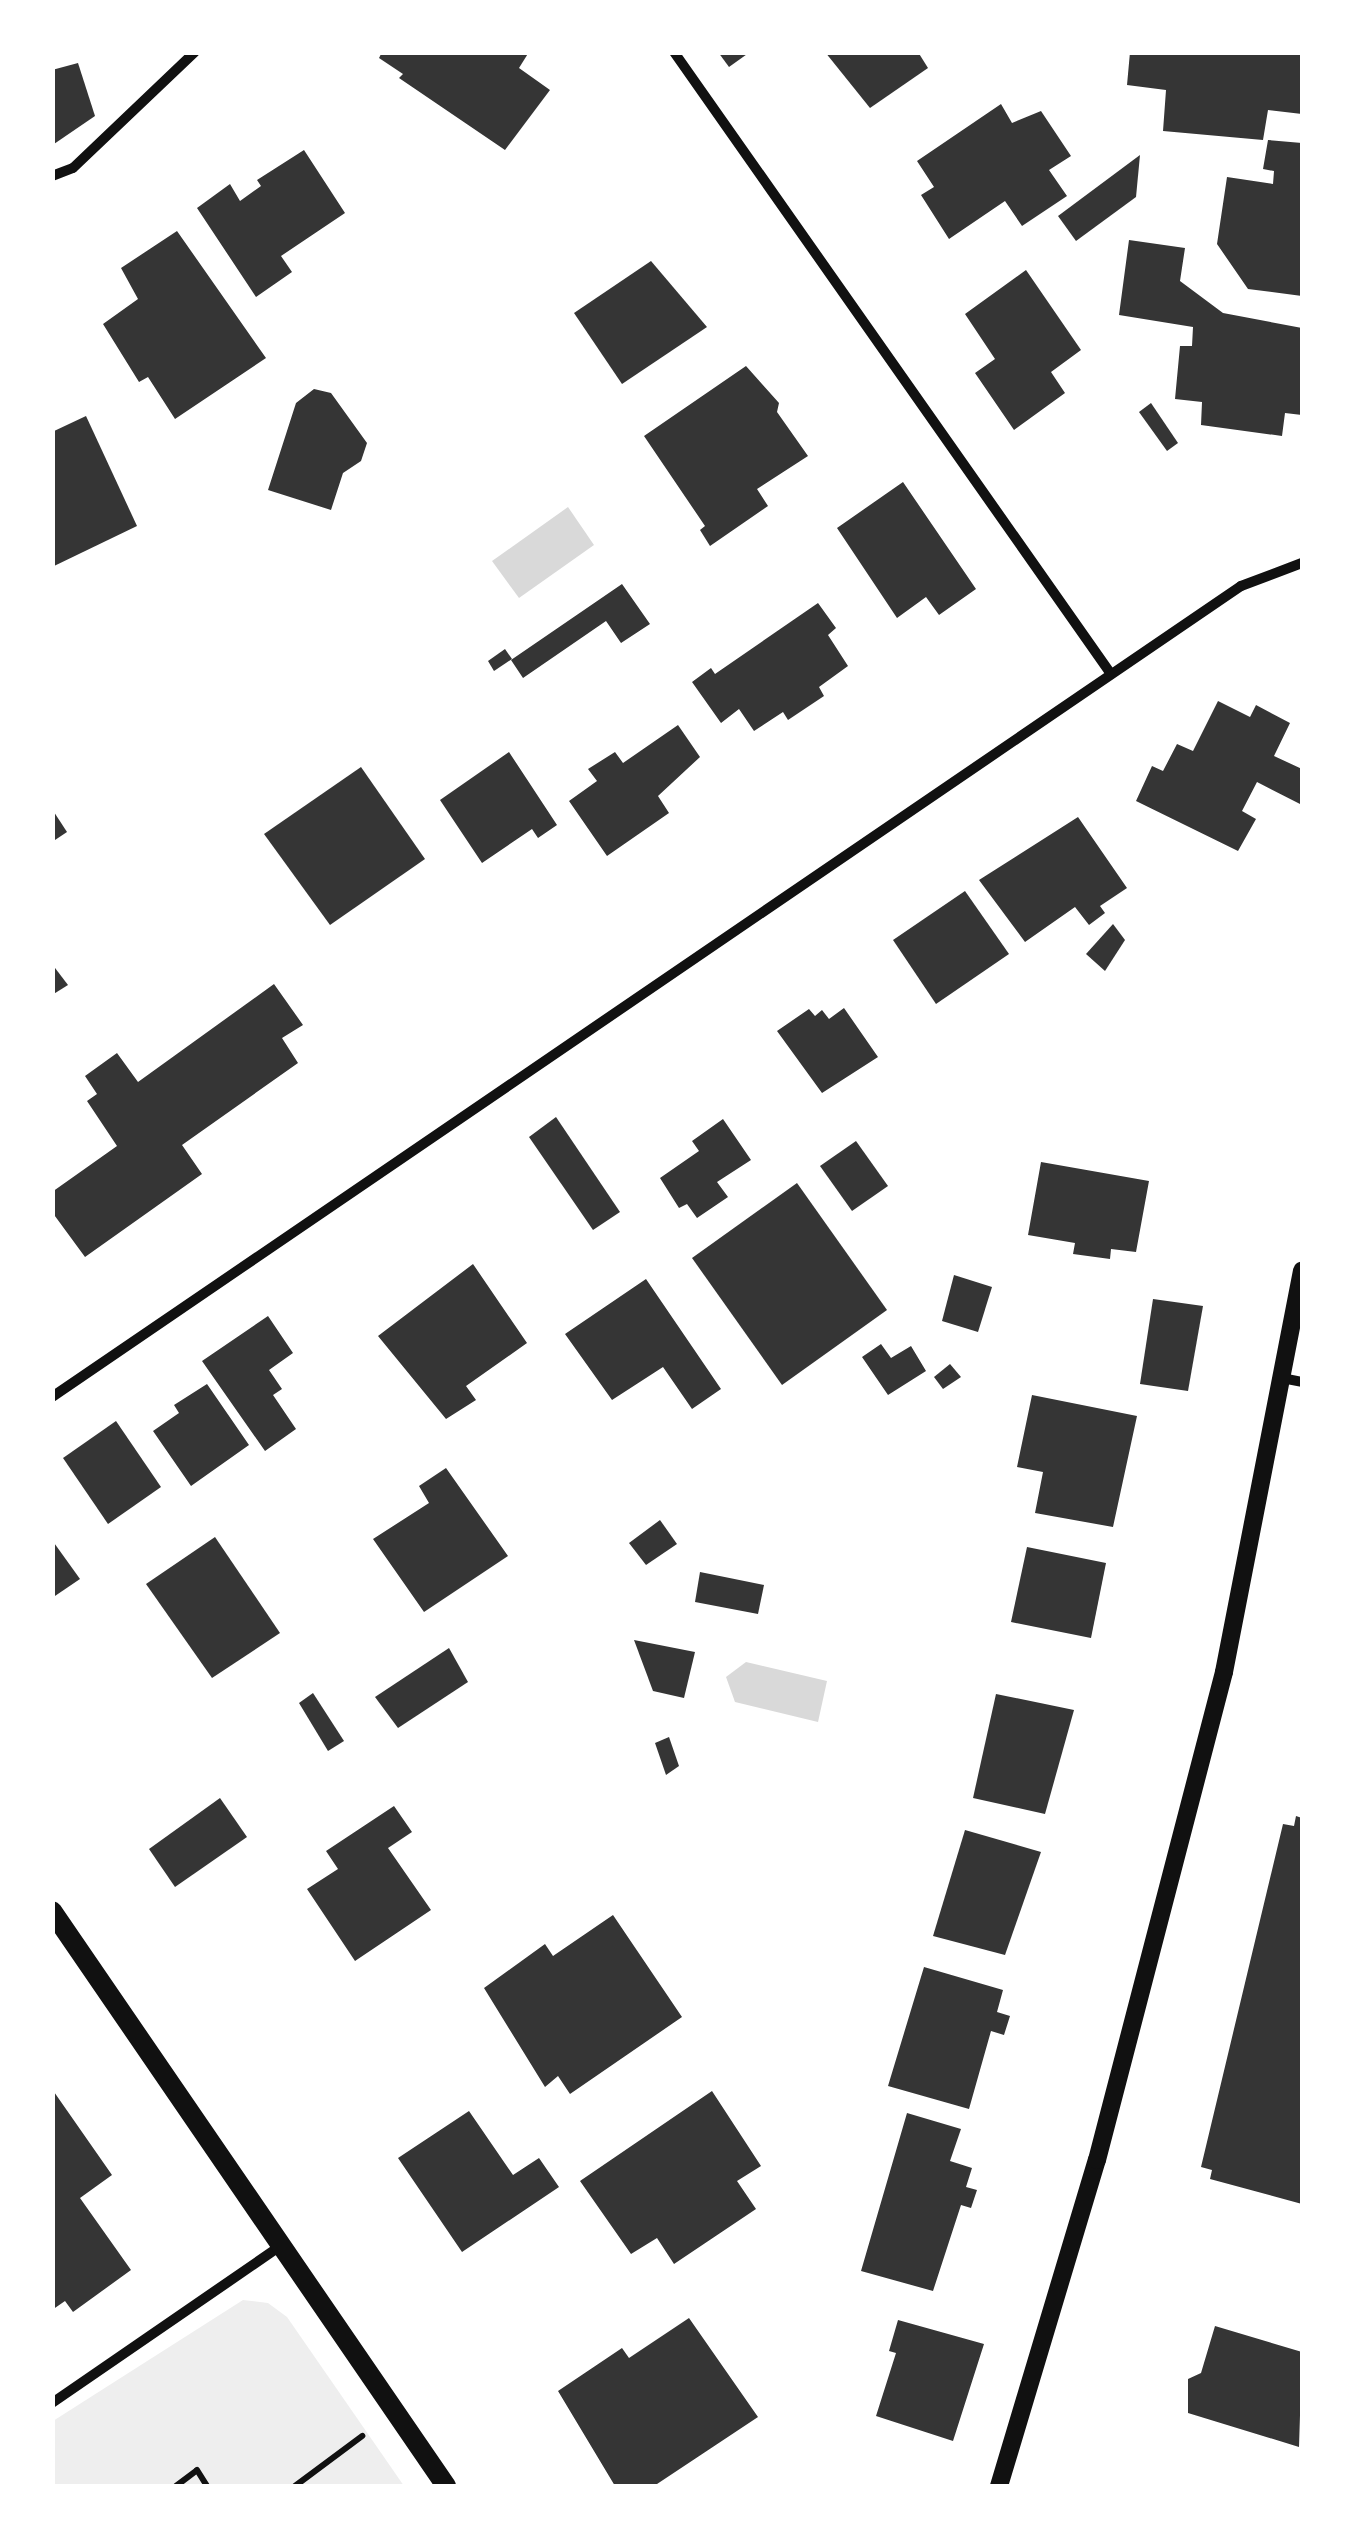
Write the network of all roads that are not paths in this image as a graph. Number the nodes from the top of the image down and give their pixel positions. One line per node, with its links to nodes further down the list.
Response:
1 (195, 52): 3 (street)
2 (674, 52): 5 (street)
3 (52, 176)
4 (1302, 563): 5 (street)
5 (1111, 674): 9 (street)
6 (1302, 1271): 7 (street)
7 (1282, 1378): 8 (street); 14 (street)
8 (1302, 1382)
9 (52, 1397)
10 (52, 1910): 11 (main road)
11 (280, 2247): 12 (street); 13 (main road)
12 (52, 2403)
13 (446, 2486)
14 (999, 2486)

